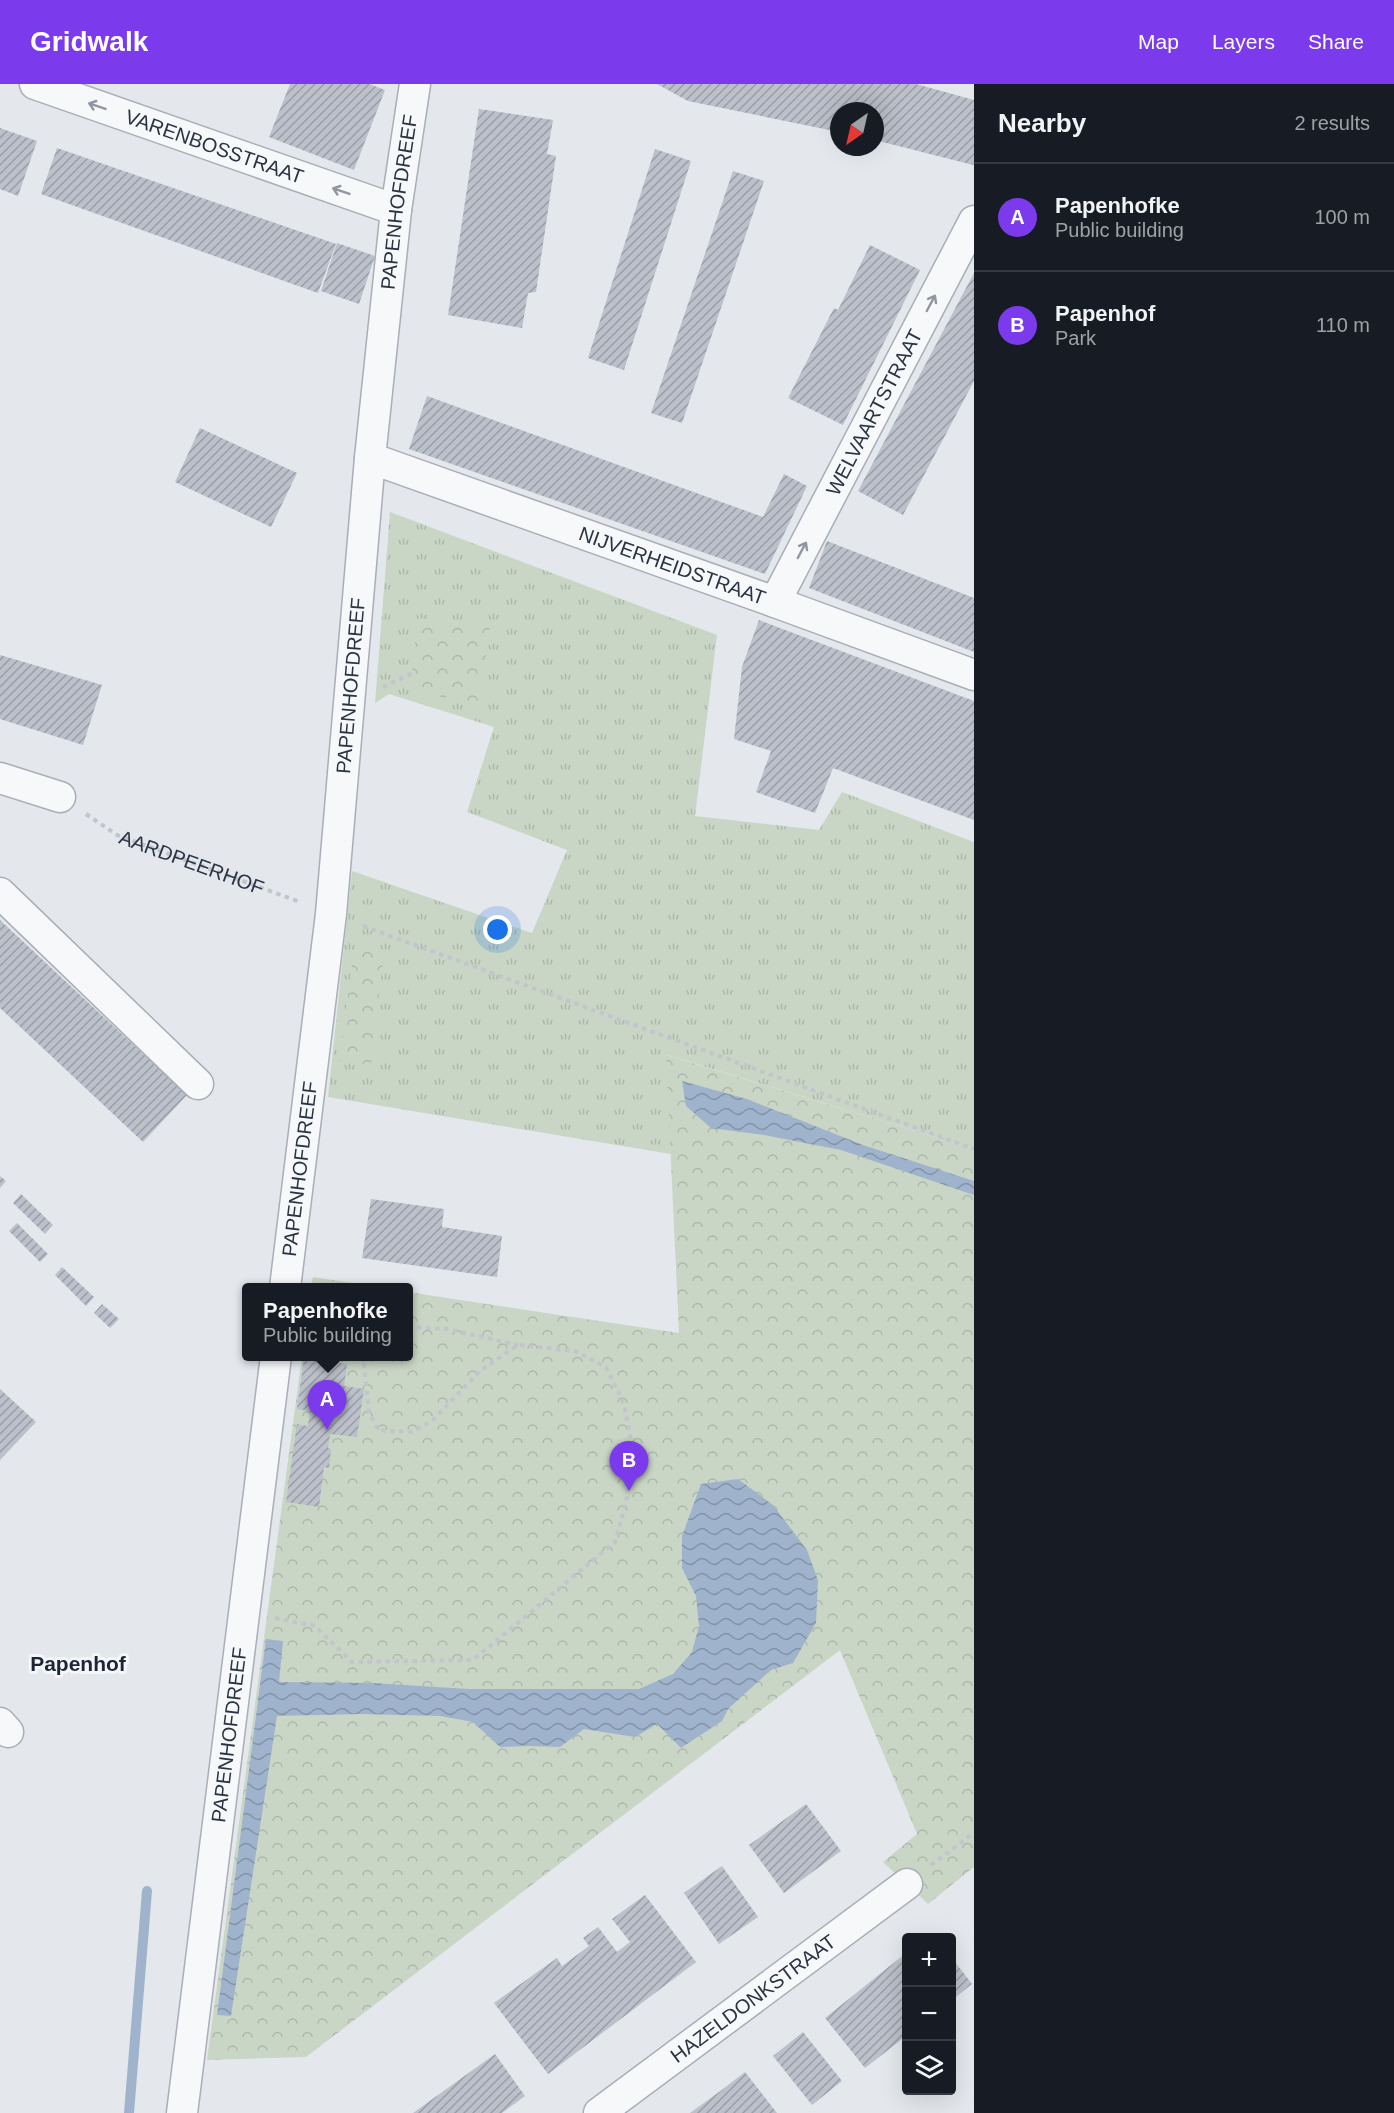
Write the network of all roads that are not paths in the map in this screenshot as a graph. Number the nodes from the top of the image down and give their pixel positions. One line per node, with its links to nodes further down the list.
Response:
1 (35, 84): 3 (street, VARENBOSSTRAAT, one-way to 1)
2 (416, 84): 3 (street, PAPENHOFDREEF)
3 (396, 210): 5 (street, PAPENHOFDREEF)
4 (974, 221): 6 (street, WELVAARTSTRAAT, one-way to 4)
5 (370, 458): 6 (street, NIJVERHEIDSTRAAT); 12 (street, PAPENHOFDREEF)
6 (775, 602): 7 (street, NIJVERHEIDSTRAAT)
7 (974, 675)
8 (0, 778): 9 (street)
9 (60, 797)
10 (0, 893): 11 (street)
11 (198, 1084)
12 (285, 1283)
13 (275, 1361): 15 (street, PAPENHOFDREEF)
14 (907, 1884): 16 (street, HAZELDONKSTRAAT)
15 (182, 2113)
16 (599, 2113)

